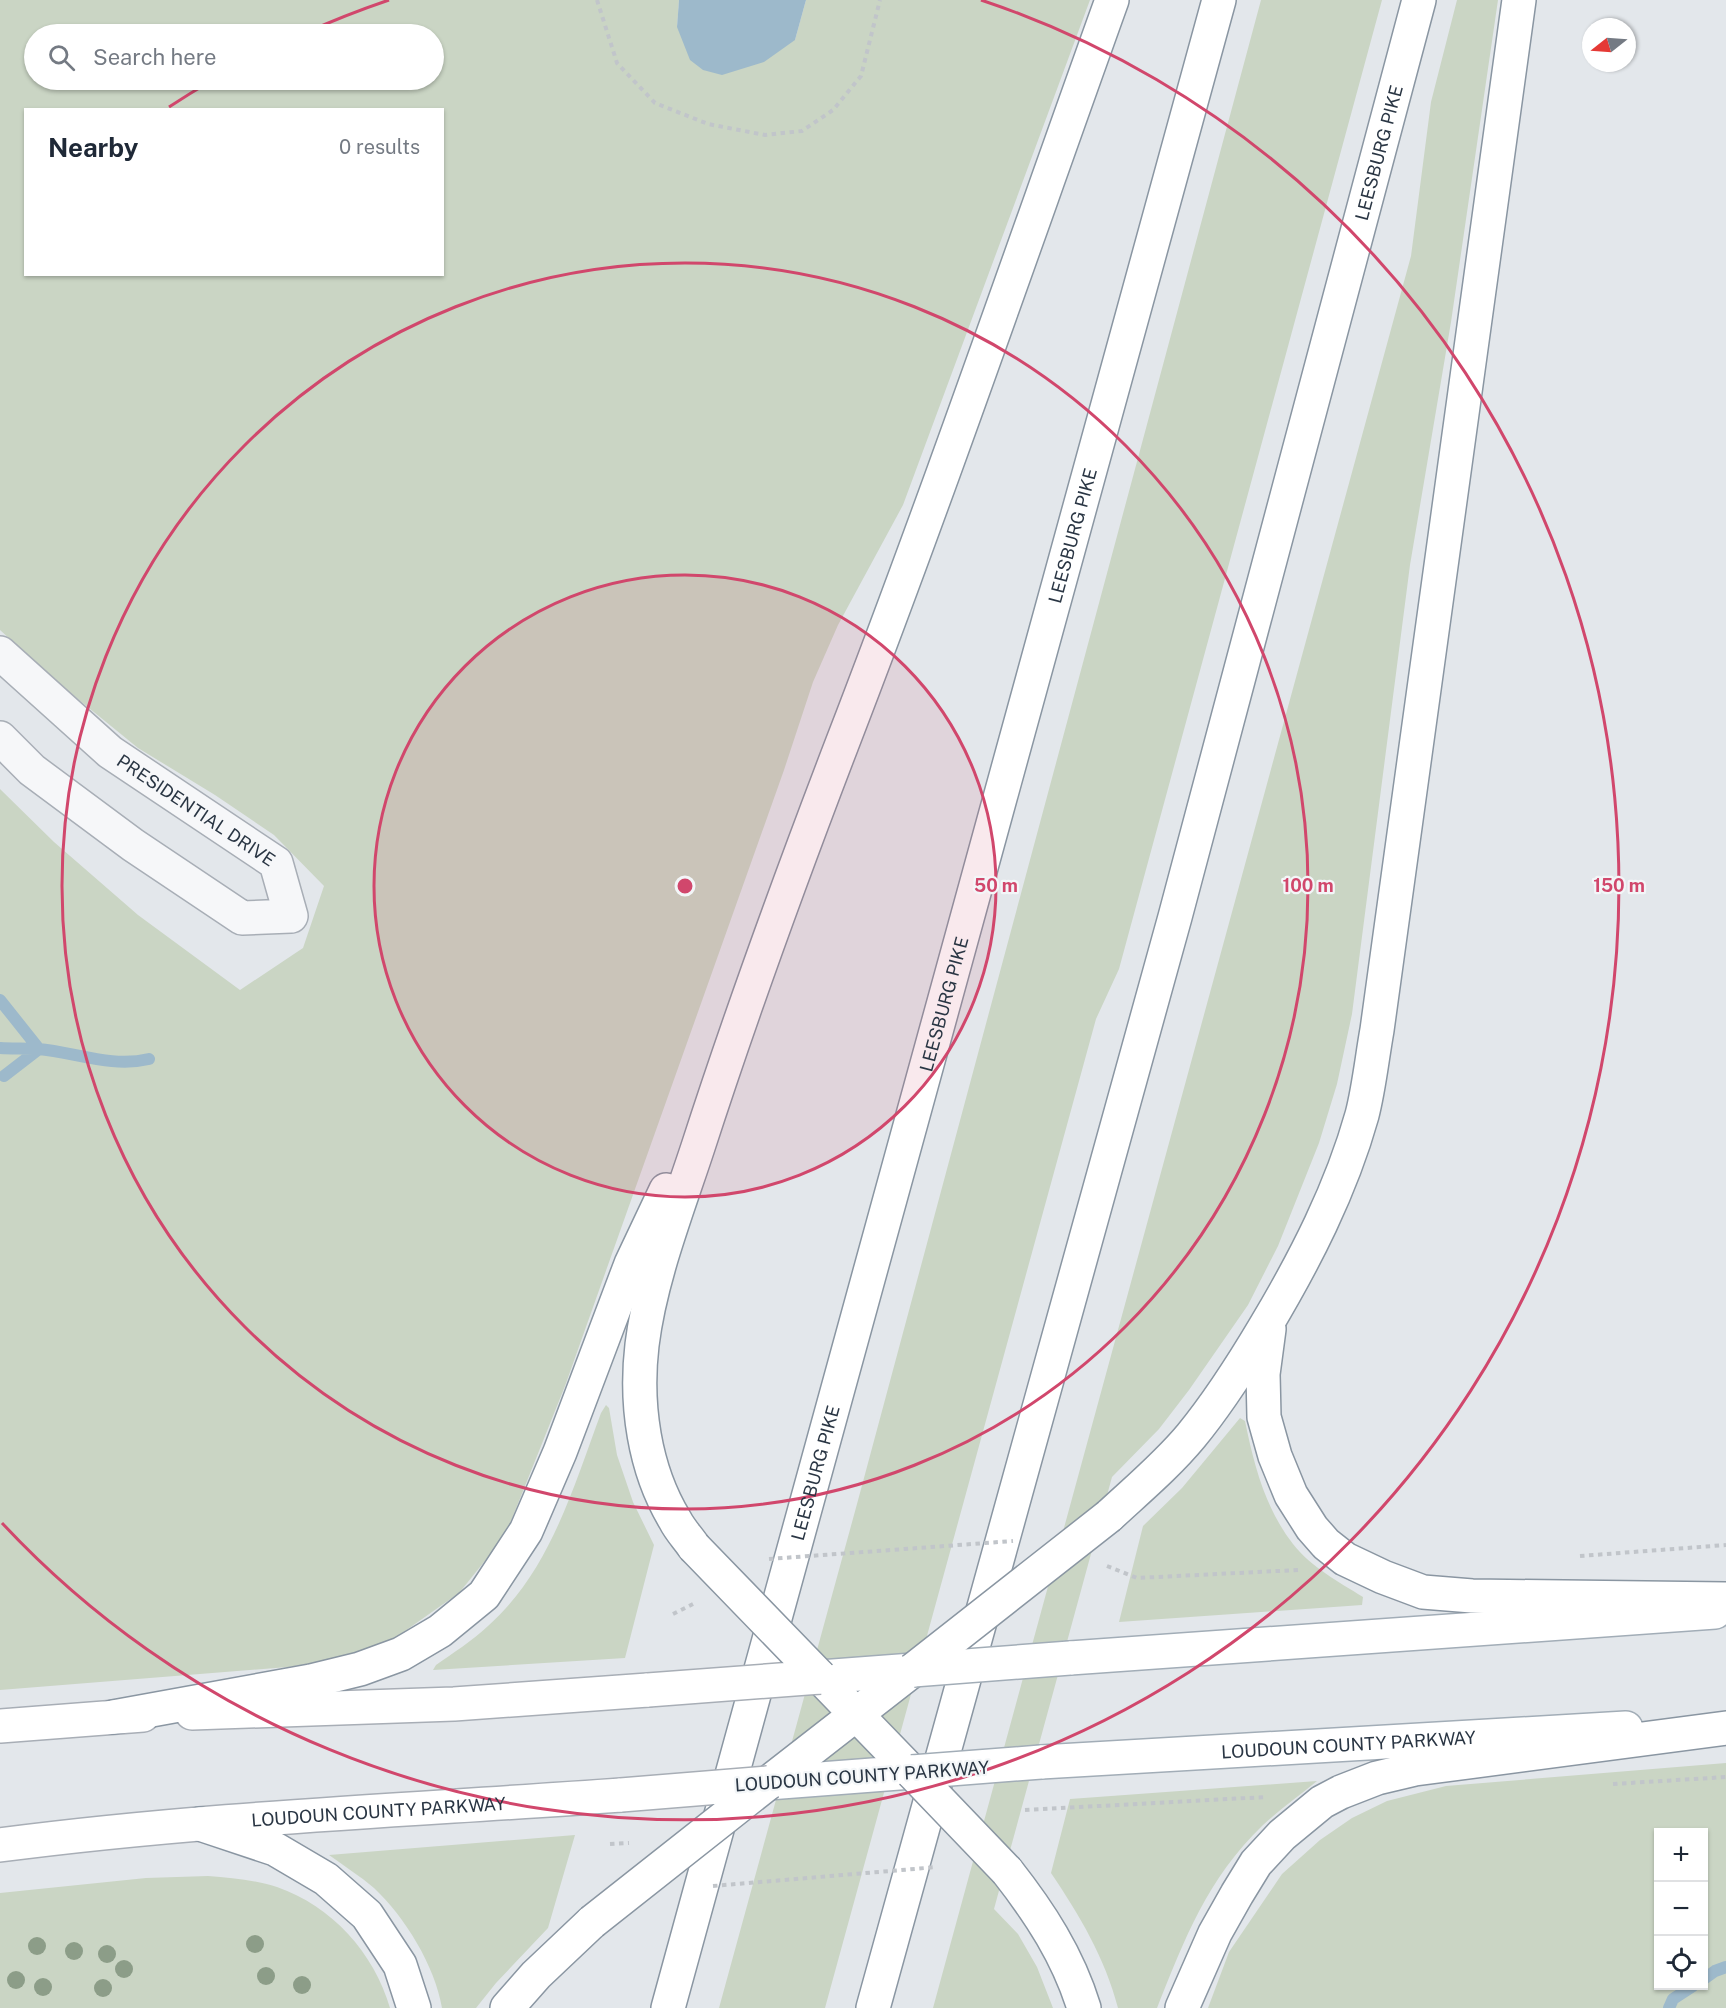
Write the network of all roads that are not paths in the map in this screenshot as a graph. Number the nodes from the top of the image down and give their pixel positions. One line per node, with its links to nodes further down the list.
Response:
1 (1112, 0): 7 (main road)
2 (1219, 0): 24 (main road, LEESBURG PIKE)
3 (1419, 0): 25 (main road, LEESBURG PIKE)
4 (1519, 0): 8 (main road)
5 (0, 654): 6 (street, PRESIDENTIAL DRIVE)
6 (0, 738)
7 (725, 1063): 12 (main road, bridge); 14 (main road)
8 (1270, 1318): 9 (main road); 11 (main road, bridge)
9 (1726, 1599)
10 (1726, 1611): 11 (main road, bridge)
11 (913, 1670): 12 (main road); 13 (main road)
12 (820, 1677): 13 (main road); 14 (main road, bridge)
13 (856, 1715): 18 (main road); 19 (main road)
14 (113, 1717): 16 (main road)
15 (1726, 1723): 18 (main road, LOUDOUN COUNTY PARKWAY, bridge)
16 (0, 1726)
17 (1726, 1728): 27 (main road)
18 (912, 1772): 19 (main road, LOUDOUN COUNTY PARKWAY); 26 (main road, bridge)
19 (768, 1784): 20 (main road, LOUDOUN COUNTY PARKWAY, bridge); 23 (main road, bridge)
20 (200, 1824): 21 (main road, LOUDOUN COUNTY PARKWAY); 22 (main road)
21 (0, 1845)
22 (414, 2008)
23 (507, 2008)
24 (668, 2008)
25 (873, 2008)
26 (1083, 2008)
27 (1182, 2008)

